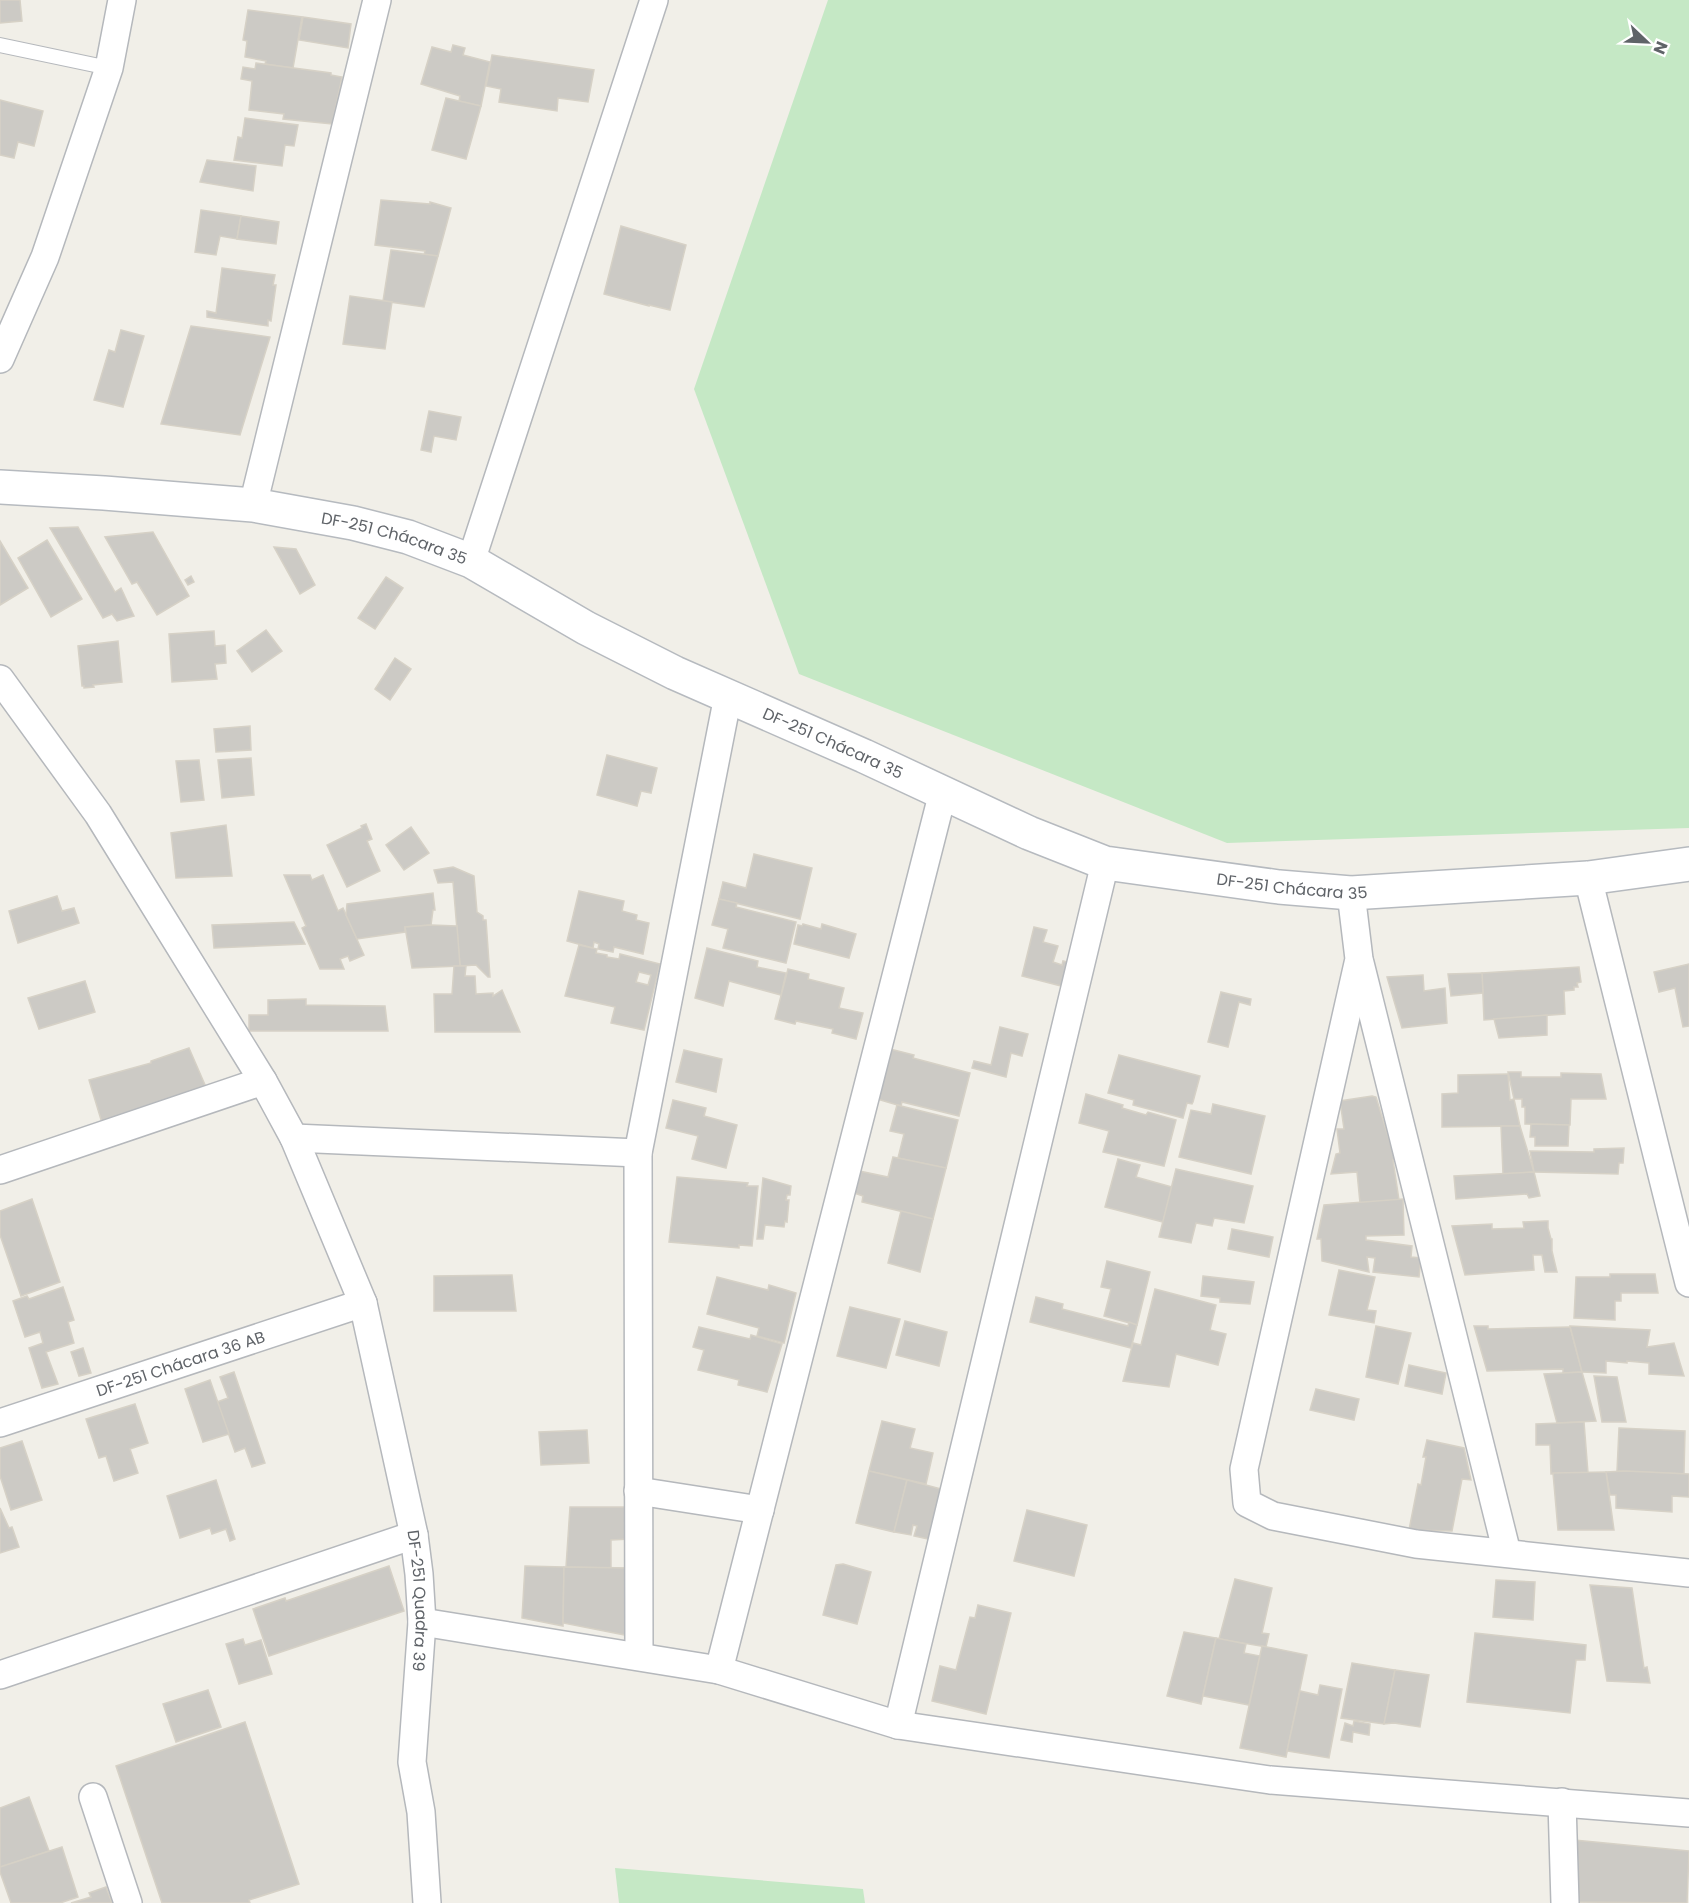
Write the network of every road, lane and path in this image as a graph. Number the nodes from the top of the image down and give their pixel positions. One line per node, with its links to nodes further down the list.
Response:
1 (122, 0): 5 (street)
2 (377, 0): 8 (street)
3 (654, 0): 9 (street)
4 (0, 45): 5 (lane)
5 (109, 68): 6 (street)
6 (0, 359)
7 (0, 487): 8 (street, DF-251 Chácara 35)
8 (253, 506): 9 (street, DF-251 Chácara 35)
9 (471, 561): 11 (street, DF-251 Chácara 35)
10 (0, 679): 18 (street, DF-251 Quadra 39)
11 (728, 696): 12 (street, DF-251 Chácara 35); 20 (street)
12 (943, 792): 13 (street, DF-251 Chácara 35); 26 (street)
13 (1105, 862): 16 (street, DF-251 Chácara 35); 34 (street)
14 (1689, 864): 15 (street, DF-251 Chácara 35)
15 (1588, 878): 16 (street, DF-251 Chácara 35); 22 (street)
16 (1351, 893): 17 (street)
17 (1359, 959): 28 (street); 28 (street)
18 (263, 1081): 19 (street, DF-251 Quadra 39); 21 (street)
19 (294, 1138): 20 (street); 23 (street, DF-251 Quadra 39)
20 (638, 1153): 25 (street)
21 (0, 1170)
22 (1689, 1283)
23 (363, 1303): 24 (street, DF-251 Chácara 36 AB); 27 (street, DF-251 Quadra 39)
24 (0, 1423)
25 (638, 1491): 26 (street); 31 (street)
26 (760, 1510): 32 (street)
27 (414, 1534): 30 (street, DF-251 Quadra 39); 33 (street)
28 (1507, 1553): 29 (street)
29 (1689, 1573)
30 (422, 1622): 31 (street); 39 (street, DF-251 Quadra 39)
31 (639, 1655): 32 (street)
32 (719, 1670): 34 (street)
33 (0, 1675)
34 (898, 1725): 36 (street)
35 (93, 1797): 38 (street)
36 (1563, 1802): 37 (street); 40 (street)
37 (1689, 1813)
38 (128, 1903)
39 (427, 1903)
40 (1565, 1903)

